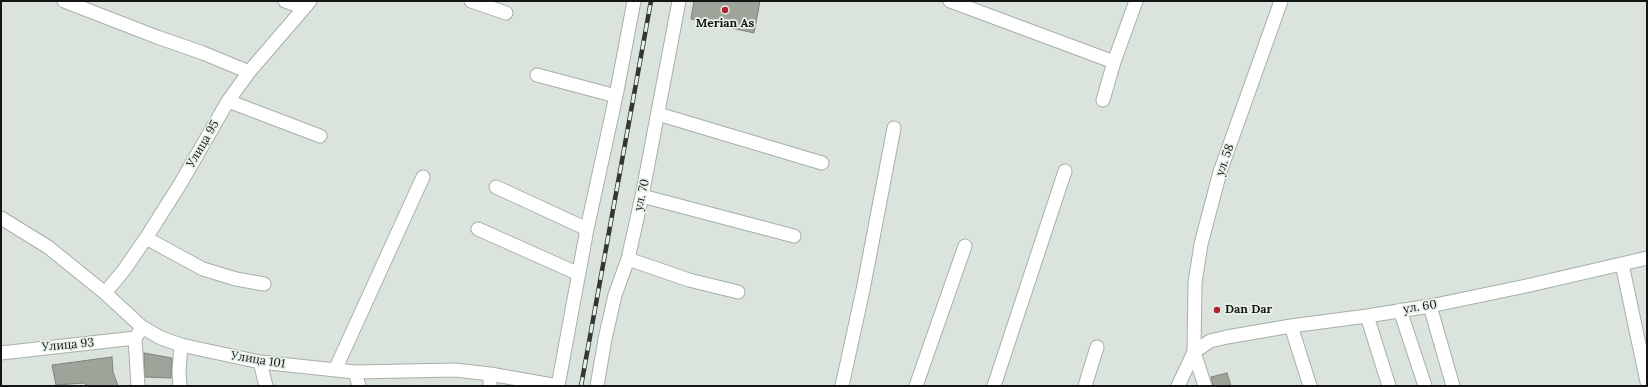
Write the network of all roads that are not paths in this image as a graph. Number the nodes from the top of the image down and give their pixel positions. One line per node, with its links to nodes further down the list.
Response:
1 (64, 1): 9 (street)
2 (285, 1): 10 (street)
3 (471, 1): 11 (street)
4 (634, 1): 15 (street)
5 (678, 1): 18 (street, ул. 70)
6 (950, 1): 12 (street)
7 (1136, 1): 12 (street)
8 (1281, 1): 46 (street, ул. 58)
9 (90, 5): 13 (street)
10 (307, 5): 13 (street, Улица 95)
11 (506, 13)
12 (1114, 62): 17 (street)
13 (249, 72): 16 (street, Улица 95)
14 (537, 75): 15 (street)
15 (616, 96): 28 (street)
16 (228, 100): 20 (street); 30 (street, Улица 95)
17 (1103, 100)
18 (658, 114): 21 (street); 25 (street, ул. 70)
19 (894, 128): 59 (street)
20 (320, 136)
21 (822, 163)
22 (1066, 171): 61 (street)
23 (423, 177): 49 (street)
24 (496, 188): 28 (street)
25 (642, 196): 29 (street); 33 (street, ул. 70)
26 (1, 218): 38 (street, Улица 101)
27 (478, 229): 35 (street)
28 (587, 230): 35 (street)
29 (794, 236)
30 (146, 238): 36 (street); 38 (street, Улица 95)
31 (965, 246): 60 (street)
32 (1647, 258): 34 (street, ул. 60)
33 (628, 259): 37 (street); 58 (street, ул. 70)
34 (1622, 264): 39 (street, ул. 60); 52 (street)
35 (579, 274): 53 (street)
36 (264, 284)
37 (738, 292)
38 (105, 293): 43 (street, Улица 101)
39 (1430, 306): 40 (street, ул. 60); 68 (street)
40 (1400, 310): 41 (street, ул. 60); 67 (street)
41 (1367, 316): 42 (street, ул. 60); 66 (street)
42 (1291, 326): 46 (street, ул. 60); 65 (street)
43 (139, 333): 44 (street, Улица 101); 47 (street, Улица 93); 54 (street)
44 (181, 345): 48 (street, Улица 101); 55 (street)
45 (1097, 347): 62 (street)
46 (1194, 352): 63 (street); 64 (street)
47 (1, 353)
48 (260, 362): 49 (street, Улица 101); 56 (street)
49 (335, 370): 50 (street, Улица 101)
50 (355, 372): 51 (street, Улица 101); 57 (street)
51 (490, 380): 53 (street, Улица 101)
52 (1647, 382)
53 (552, 385)
54 (138, 386)
55 (180, 386)
56 (266, 386)
57 (359, 386)
58 (597, 386)
59 (842, 386)
60 (916, 386)
61 (994, 386)
62 (1086, 386)
63 (1178, 386)
64 (1205, 386)
65 (1310, 386)
66 (1389, 386)
67 (1425, 386)
68 (1453, 386)

